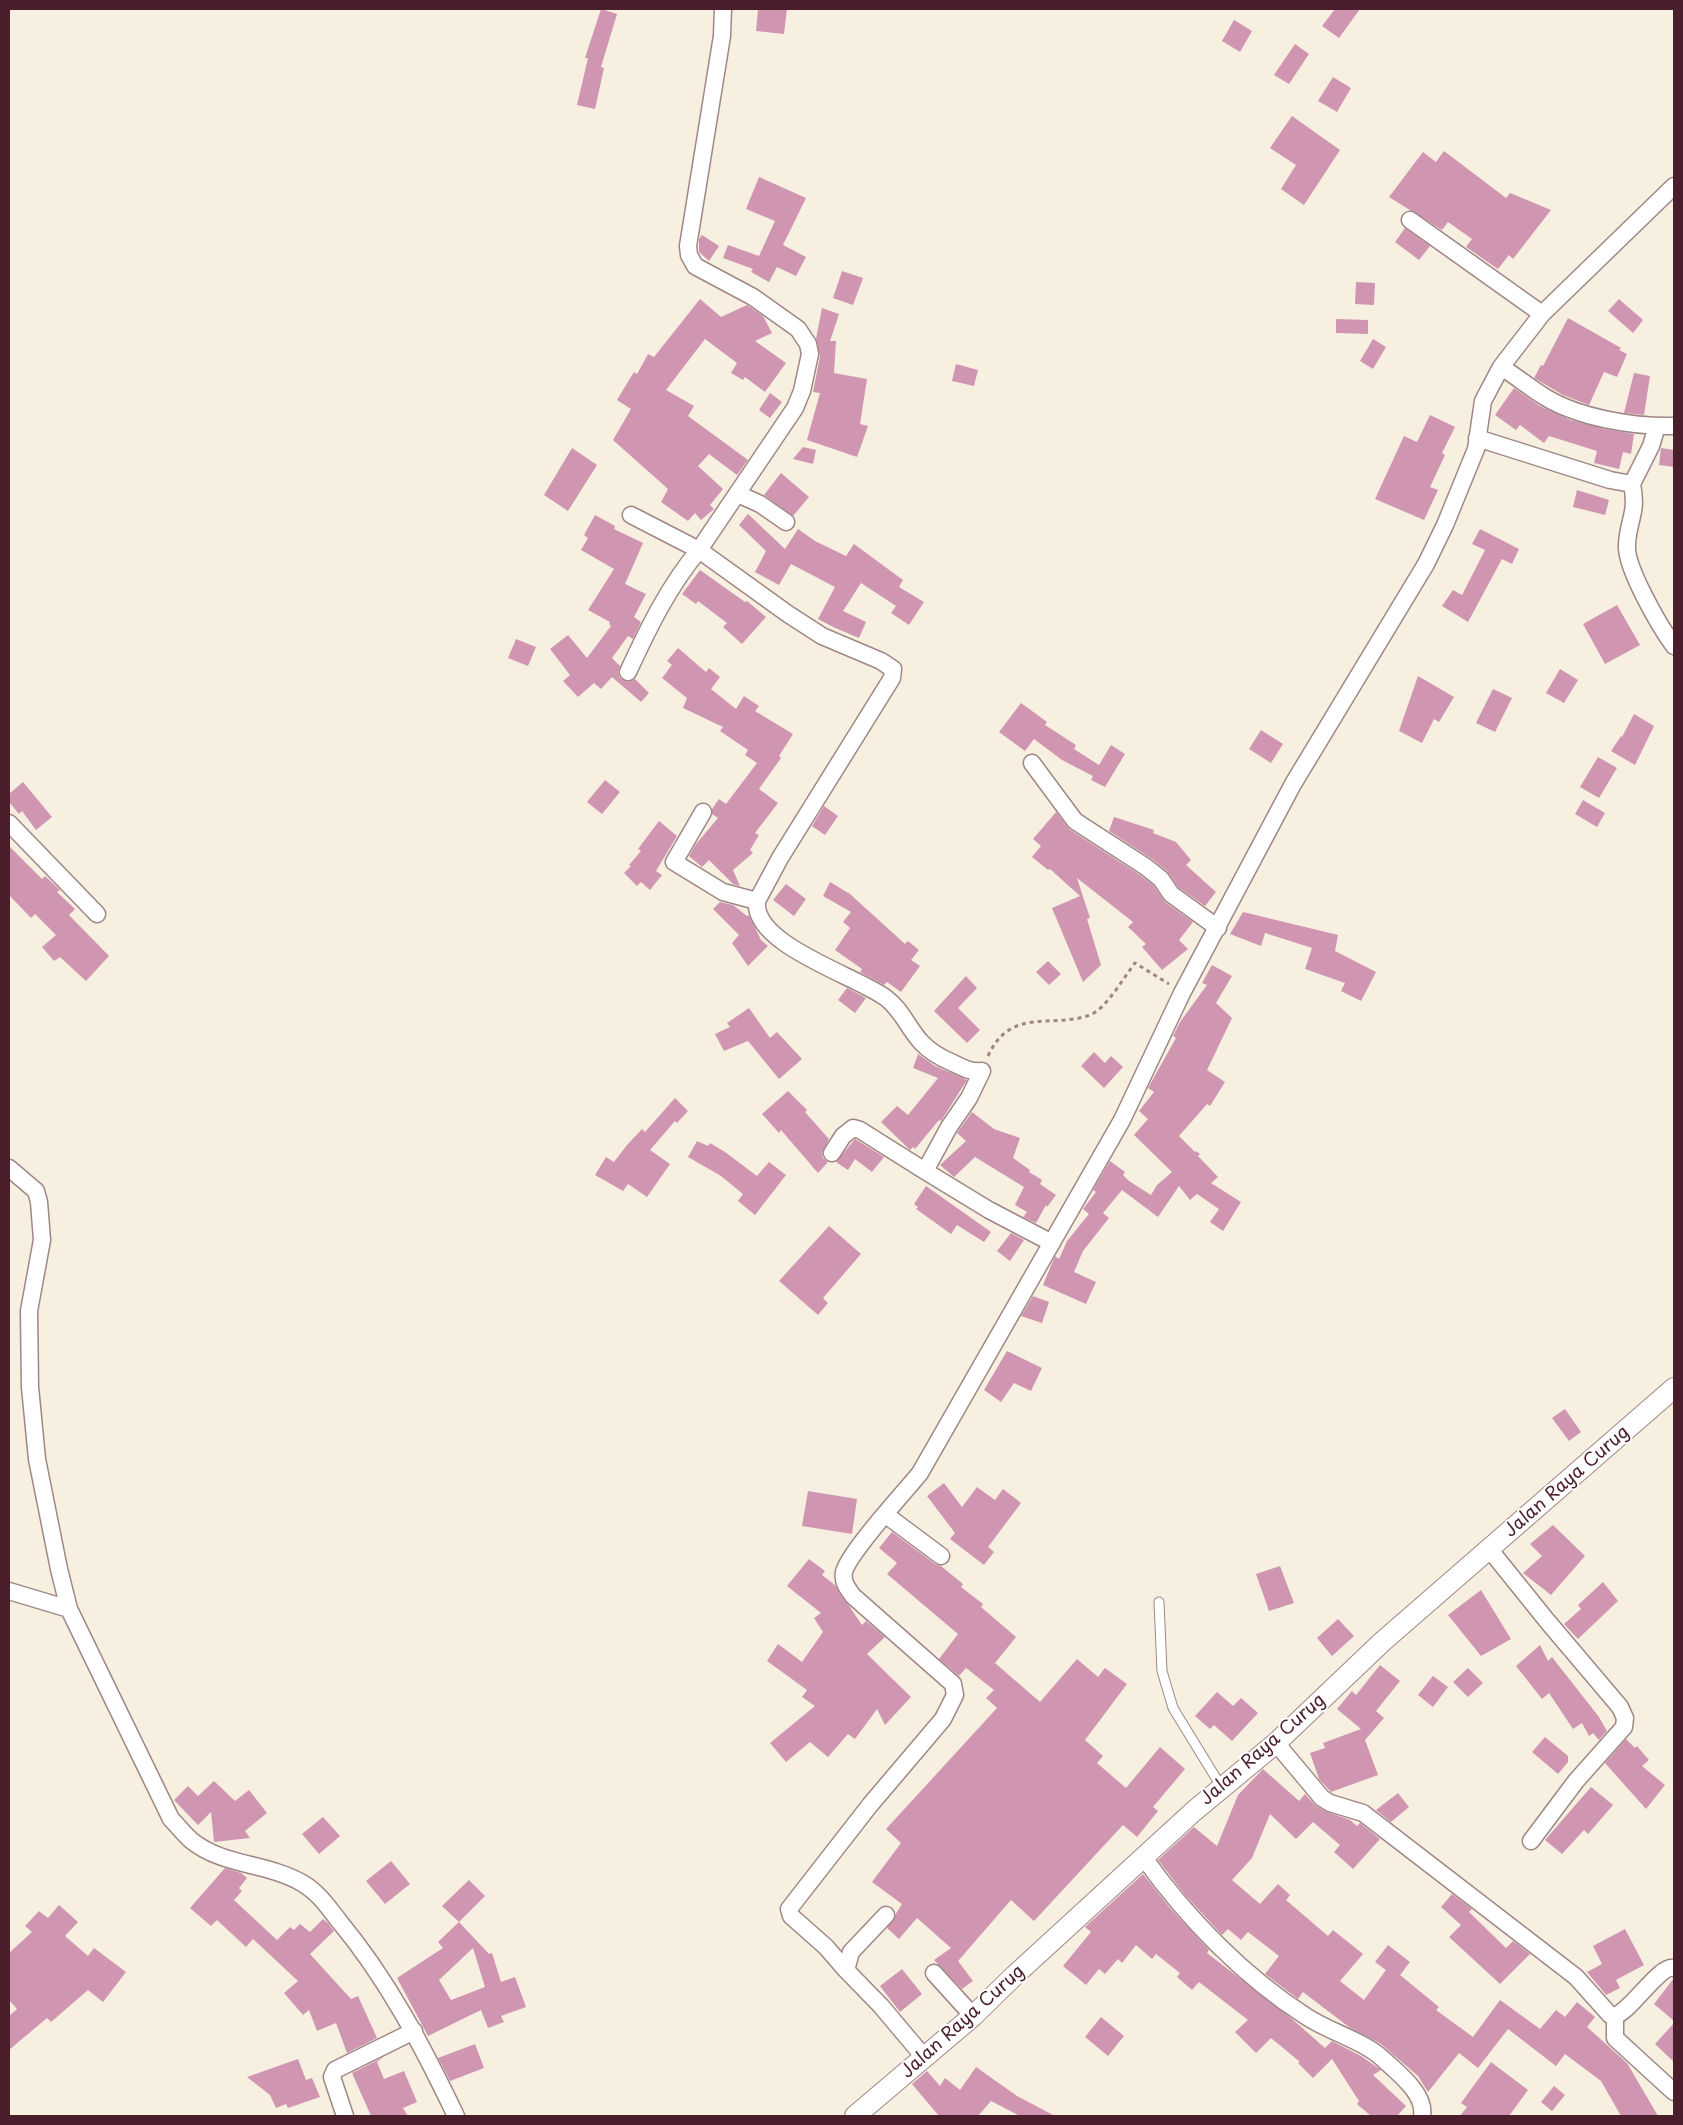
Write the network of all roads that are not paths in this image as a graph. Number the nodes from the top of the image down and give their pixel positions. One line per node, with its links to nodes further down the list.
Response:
1 (723, 9): 10 (street)
2 (1674, 186): 4 (street)
3 (1410, 220): 4 (street)
4 (1542, 314): 5 (street)
5 (1501, 367): 6 (street); 8 (street)
6 (1657, 426): 7 (street); 9 (street)
7 (1674, 426)
8 (1477, 438): 9 (street); 21 (street)
9 (1632, 484): 14 (street)
10 (738, 494): 12 (street); 13 (street)
11 (631, 515): 13 (street)
12 (786, 522)
13 (699, 550): 15 (street); 19 (street)
14 (1674, 646)
15 (628, 672)
16 (1032, 763): 21 (street)
17 (702, 812): 19 (street)
18 (9, 823): 20 (street)
19 (757, 901): 24 (street)
20 (97, 914)
21 (1218, 928): 25 (street)
22 (832, 1153): 24 (street)
23 (9, 1168): 32 (street)
24 (925, 1171): 25 (street)
25 (1052, 1243): 27 (street)
26 (1674, 1388): 28 (street, Jalan Raya Curug)
27 (886, 1514): 29 (street); 39 (street)
28 (1490, 1550): 33 (street, Jalan Raya Curug); 35 (street)
29 (941, 1556)
30 (9, 1591): 32 (street)
31 (1159, 1602): 34 (lane)
32 (69, 1609): 43 (street)
33 (1276, 1743): 34 (street, Jalan Raya Curug); 42 (street)
34 (1222, 1788): 36 (street, Jalan Raya Curug)
35 (1531, 1841)
36 (1144, 1858): 41 (street, Jalan Raya Curug); 49 (street)
37 (886, 1915): 39 (street)
38 (1674, 1968): 42 (street)
39 (846, 1970): 44 (street)
40 (934, 1973): 41 (street)
41 (973, 2016): 44 (street, Jalan Raya Curug)
42 (1615, 2016): 45 (street)
43 (414, 2031): 46 (street); 47 (street)
44 (924, 2057): 48 (street, Jalan Raya Curug)
45 (1674, 2092)
46 (345, 2116)
47 (456, 2116)
48 (856, 2116)
49 (1422, 2116)

